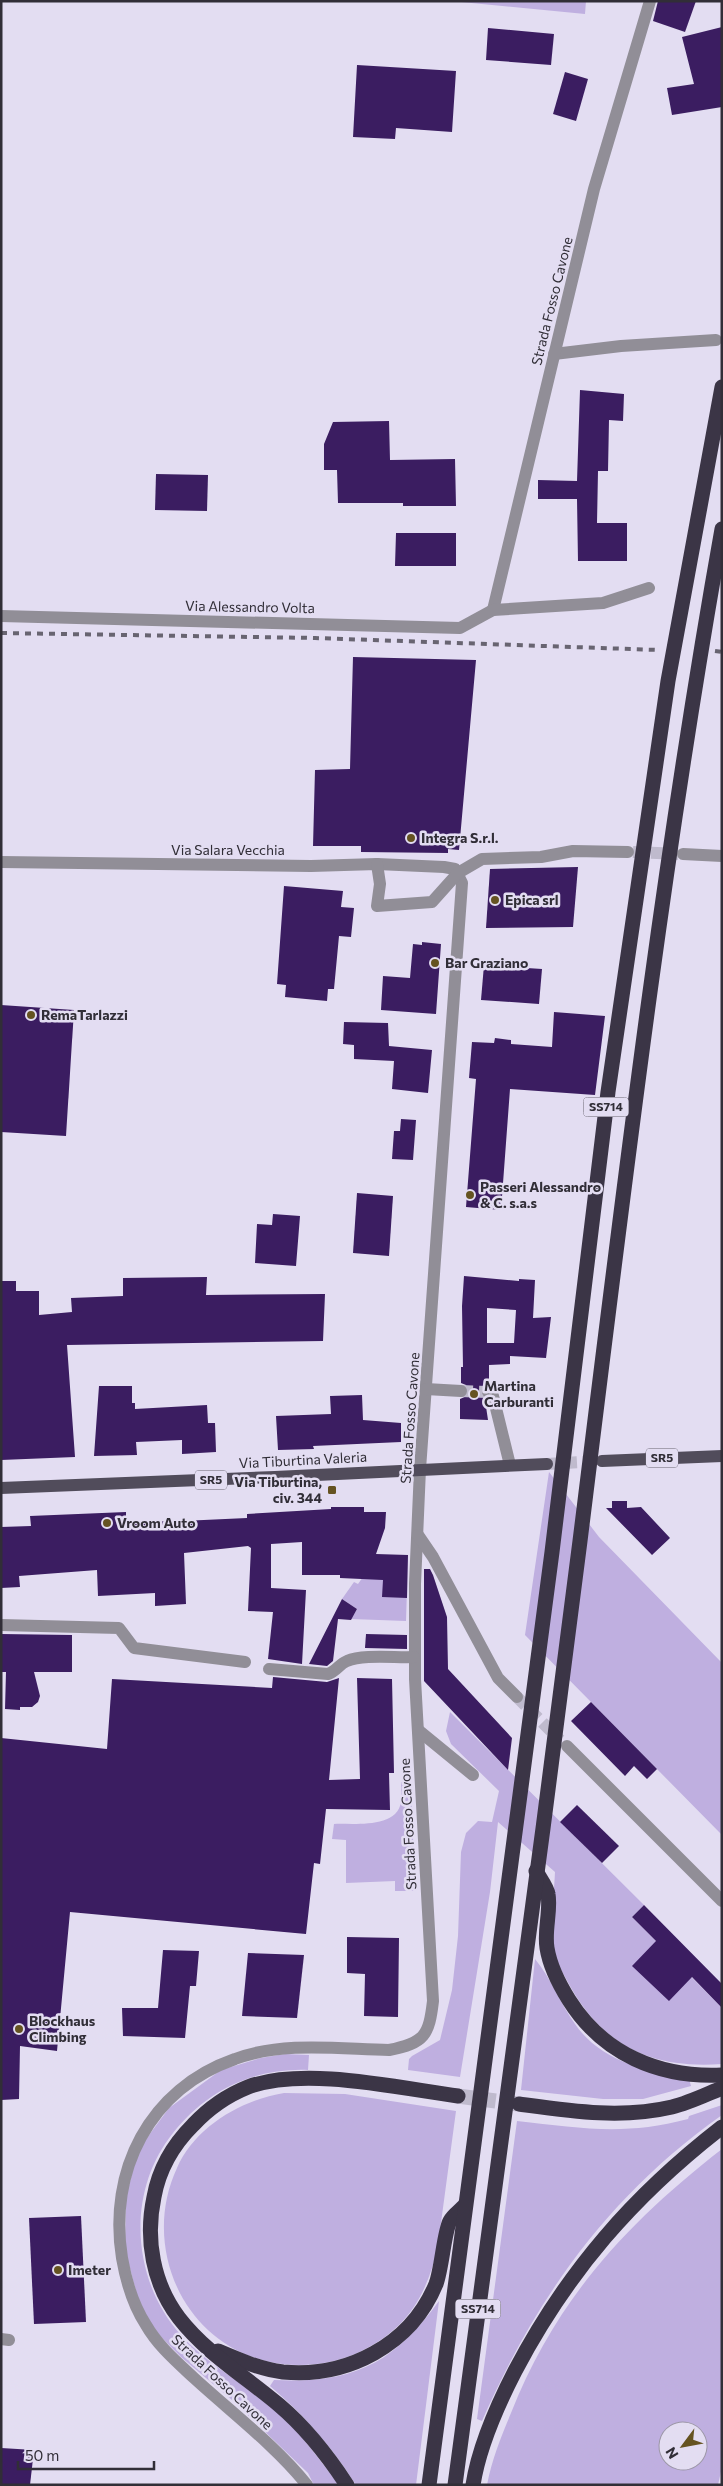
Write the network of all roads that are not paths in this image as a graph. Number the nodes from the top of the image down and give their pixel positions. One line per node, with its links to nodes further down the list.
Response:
1 (650, 1): 3 (street, Strada Fosso Cavone)
2 (716, 340): 3 (street)
3 (554, 354): 7 (street, Strada Fosso Cavone)
4 (722, 386): 40 (highway, SS714)
5 (722, 529): 33 (highway, SS714)
6 (649, 588): 7 (street)
7 (493, 610): 8 (street, Via Alessandro Volta)
8 (1, 616)
9 (628, 852): 14 (street)
10 (683, 854): 11 (street)
11 (722, 856)
12 (1, 862): 13 (street, Via Salara Vecchia)
13 (377, 864): 14 (street, Via Salara Vecchia); 14 (street)
14 (456, 871): 15 (street, Strada Fosso Cavone)
15 (426, 1389): 16 (street); 22 (street, Strada Fosso Cavone)
16 (461, 1391)
17 (488, 1392): 21 (street)
18 (722, 1456): 19 (main road, SR5)
19 (602, 1461)
20 (546, 1464): 21 (main road, Via Tiburtina Valeria / SR5)
21 (510, 1465): 22 (main road, Via Tiburtina Valeria / SR5)
22 (420, 1469): 23 (main road, Via Tiburtina Valeria / SR5); 24 (street, Strada Fosso Cavone)
23 (1, 1488)
24 (418, 1535): 26 (street, Strada Fosso Cavone); 29 (street)
25 (1, 1625): 27 (street)
26 (414, 1657): 28 (street); 30 (street, Strada Fosso Cavone)
27 (245, 1662)
28 (269, 1669)
29 (517, 1697)
30 (418, 1730): 32 (street); 42 (street, Strada Fosso Cavone)
31 (567, 1746): 34 (street)
32 (473, 1776)
33 (537, 1864): 35 (highway); 45 (highway, SS714)
34 (722, 1901)
35 (722, 2075)
36 (722, 2088): 38 (highway)
37 (458, 2096): 41 (highway)
38 (519, 2104)
39 (722, 2127): 46 (highway)
40 (465, 2205): 41 (highway); 44 (highway, SS714)
41 (208, 2346): 43 (highway)
42 (307, 2485)
43 (347, 2485)
44 (429, 2485)
45 (455, 2485)
46 (473, 2485)

